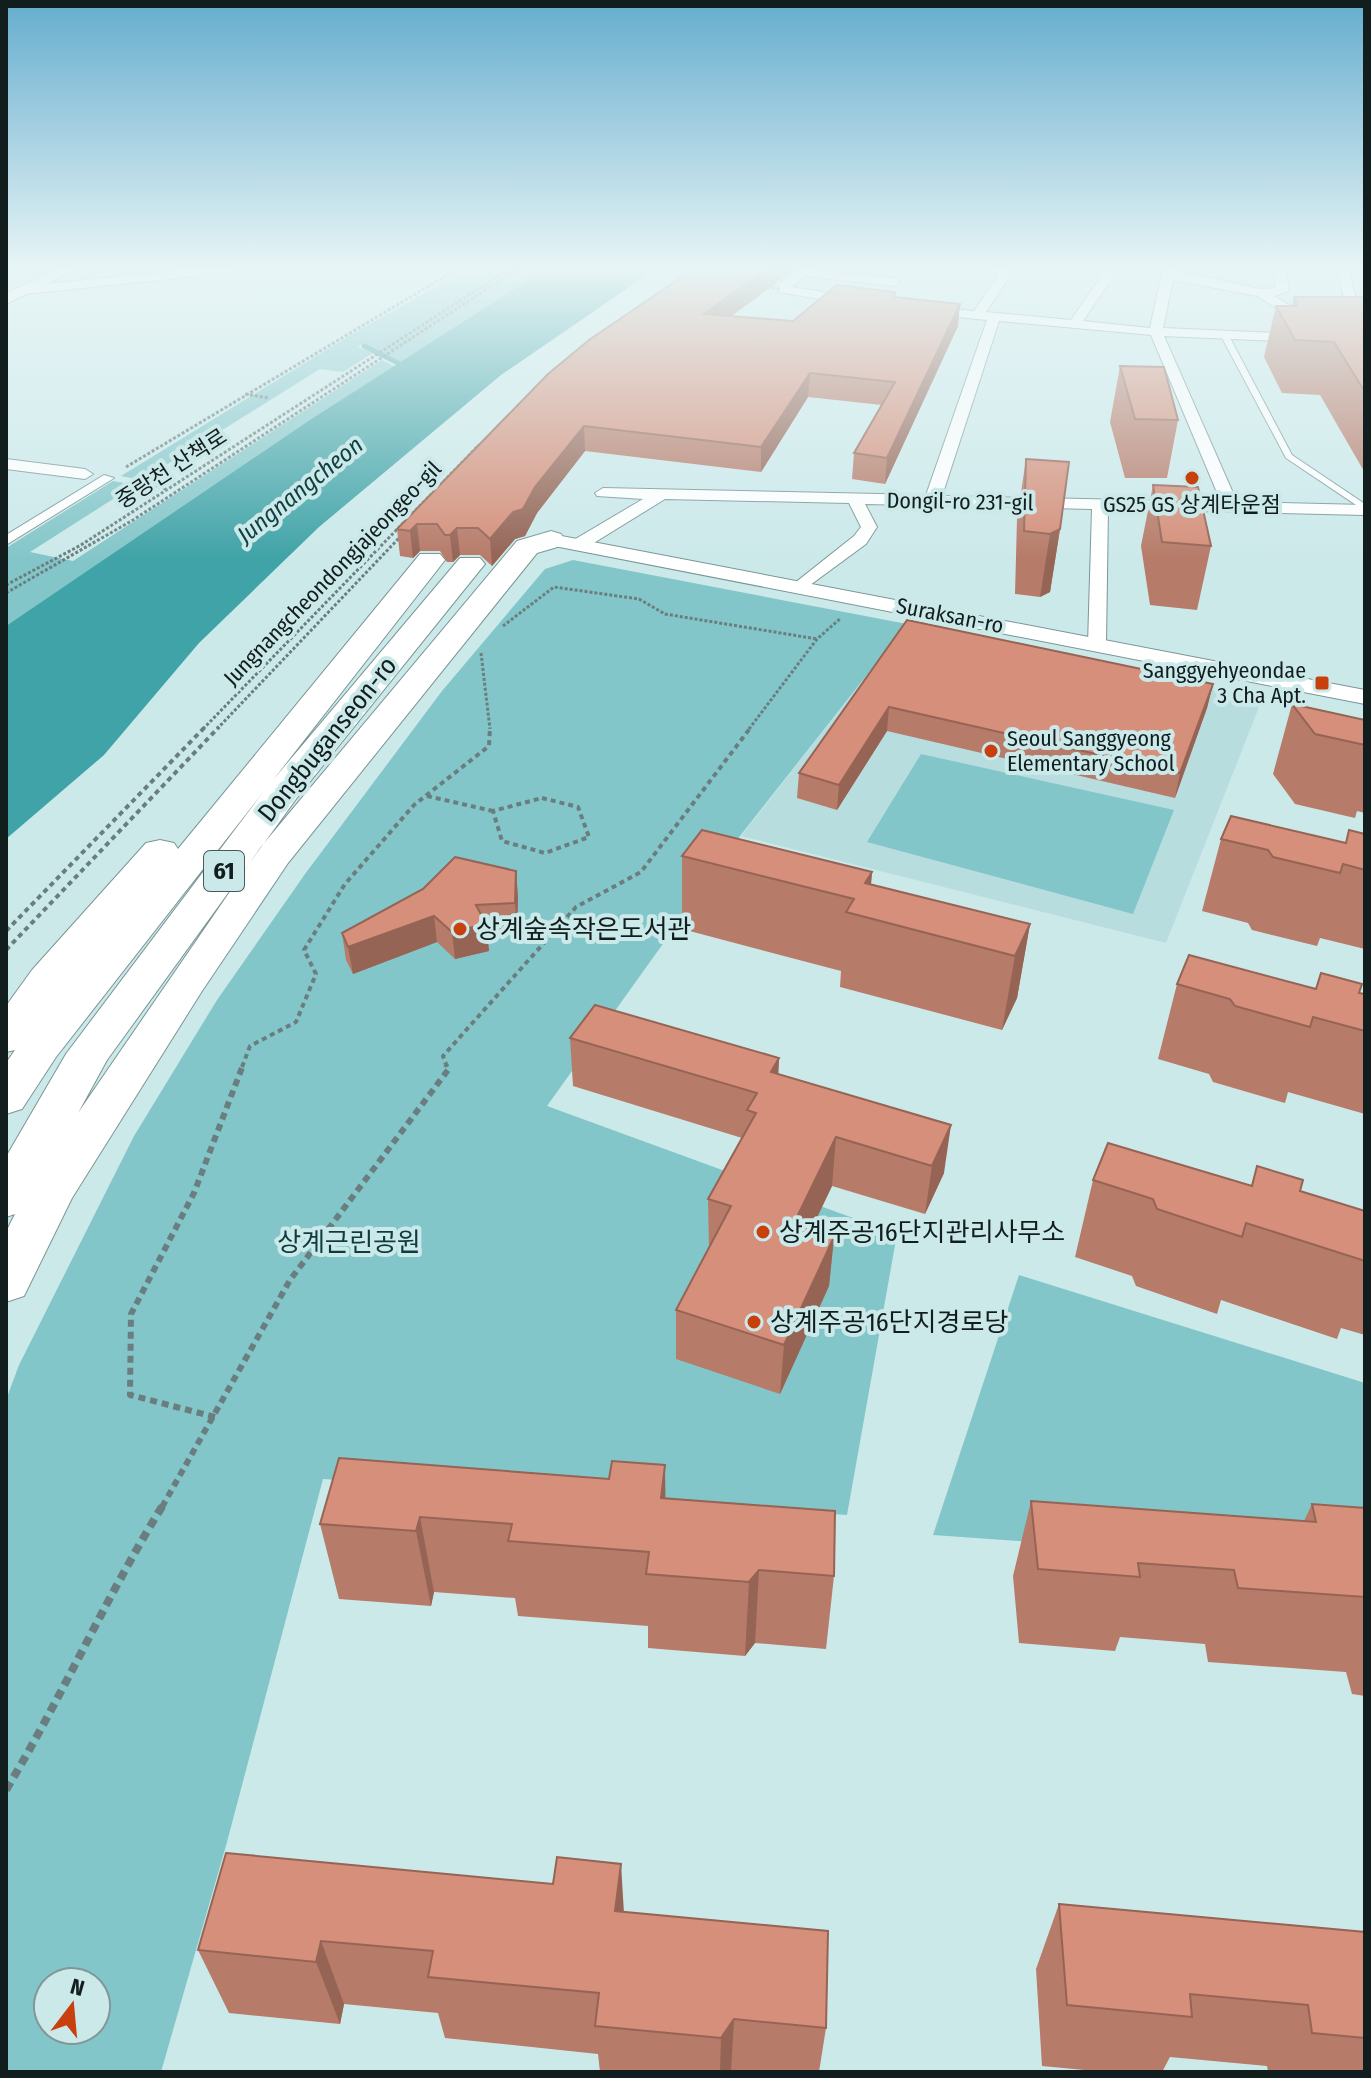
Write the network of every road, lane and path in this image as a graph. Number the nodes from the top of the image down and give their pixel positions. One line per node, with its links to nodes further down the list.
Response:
1 (294, 365): 7 (path)
2 (359, 365): 14 (path, 중랑천 산책로)
3 (369, 365): 29 (path)
4 (978, 365): 18 (street)
5 (1170, 365): 20 (street)
6 (1240, 365): 21 (lane)
7 (244, 394): 8 (path); 12 (path)
8 (269, 398)
9 (486, 439): 39 (path, Jungnangcheondongjajeongeo-gil)
10 (6, 464): 11 (street)
11 (85, 474)
12 (108, 478): 23 (street)
13 (138, 483): 14 (path)
14 (167, 489): 27 (path, 중랑천 산책로)
15 (603, 493): 16 (street, Dongil-ro 231-gil)
16 (662, 494): 17 (street, Dongil-ro 231-gil); 24 (street)
17 (854, 498): 18 (street, Dongil-ro 231-gil); 28 (street)
18 (932, 500): 19 (street, Dongil-ro 231-gil)
19 (1100, 504): 20 (street, Dongil-ro 231-gil); 34 (street)
20 (1231, 507): 21 (street, Dongil-ro 231-gil)
21 (1365, 509)
22 (408, 529): 40 (path)
23 (6, 541)
24 (565, 543): 28 (street, Suraksan-ro); 44 (highway)
25 (430, 560): 31 (highway, Dongbuganseon-ro / 61)
26 (470, 564): 43 (highway, Dongbuganseon-ro / 61)
27 (6, 585)
28 (802, 586): 30 (street, Suraksan-ro)
29 (6, 593)
30 (862, 598): 33 (path); 34 (street, Suraksan-ro)
31 (381, 617): 41 (highway); 42 (highway, Dongbuganseon-ro / 61)
32 (495, 635): 33 (path)
33 (817, 639): 45 (path)
34 (1097, 644): 36 (street, Suraksan-ro)
35 (487, 646): 37 (path)
36 (1365, 697)
37 (426, 795): 38 (path); 45 (path)
38 (493, 811): 38 (path)
39 (6, 931)
40 (6, 950)
41 (6, 1038)
42 (6, 1098)
43 (6, 1199)
44 (6, 1282)
45 (215, 1417): 46 (path)
46 (6, 1790)

